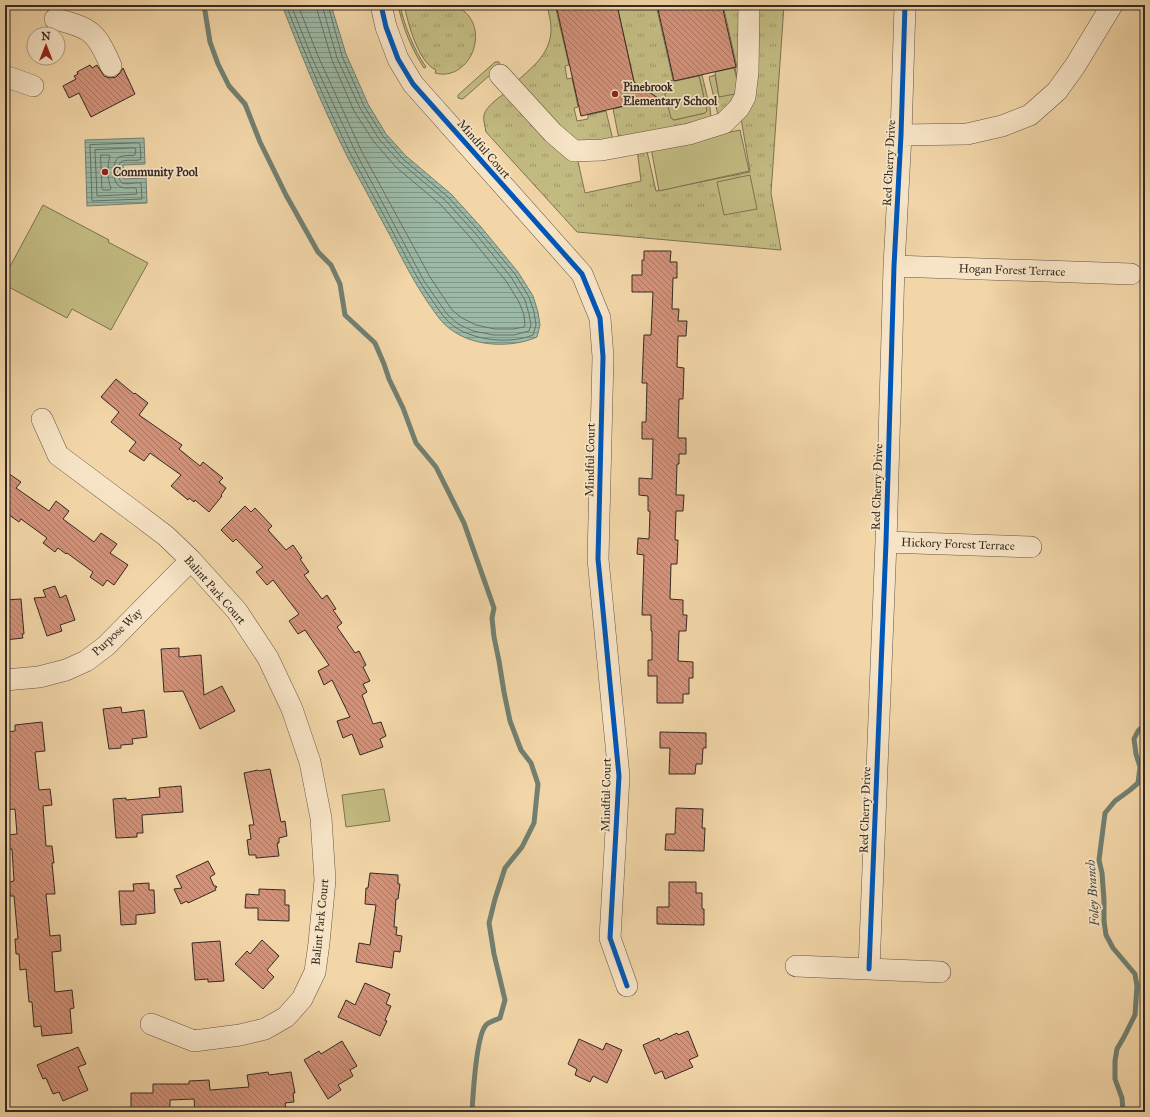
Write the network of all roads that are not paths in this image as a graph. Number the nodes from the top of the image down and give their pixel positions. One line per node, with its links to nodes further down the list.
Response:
1 (381, 5): 21 (street, Mindful Court)
2 (749, 5): 7 (street)
3 (905, 5): 10 (street, Red Cherry Drive)
4 (1112, 5): 10 (street)
5 (55, 19): 6 (street)
6 (111, 66)
7 (500, 75)
8 (5, 76): 9 (street)
9 (32, 86)
10 (901, 135): 11 (street, Red Cherry Drive)
11 (894, 266): 12 (street, Hogan Forest Terrace); 14 (street, Red Cherry Drive)
12 (1131, 274)
13 (42, 419): 16 (street, Balint Park Court)
14 (886, 542): 15 (street, Hickory Forest Terrace); 19 (street, Red Cherry Drive)
15 (1031, 547)
16 (191, 560): 17 (street, Purpose Way); 22 (street, Balint Park Court)
17 (5, 680)
18 (796, 966): 19 (street)
19 (869, 969): 20 (street)
20 (940, 972)
21 (627, 986)
22 (151, 1024)

